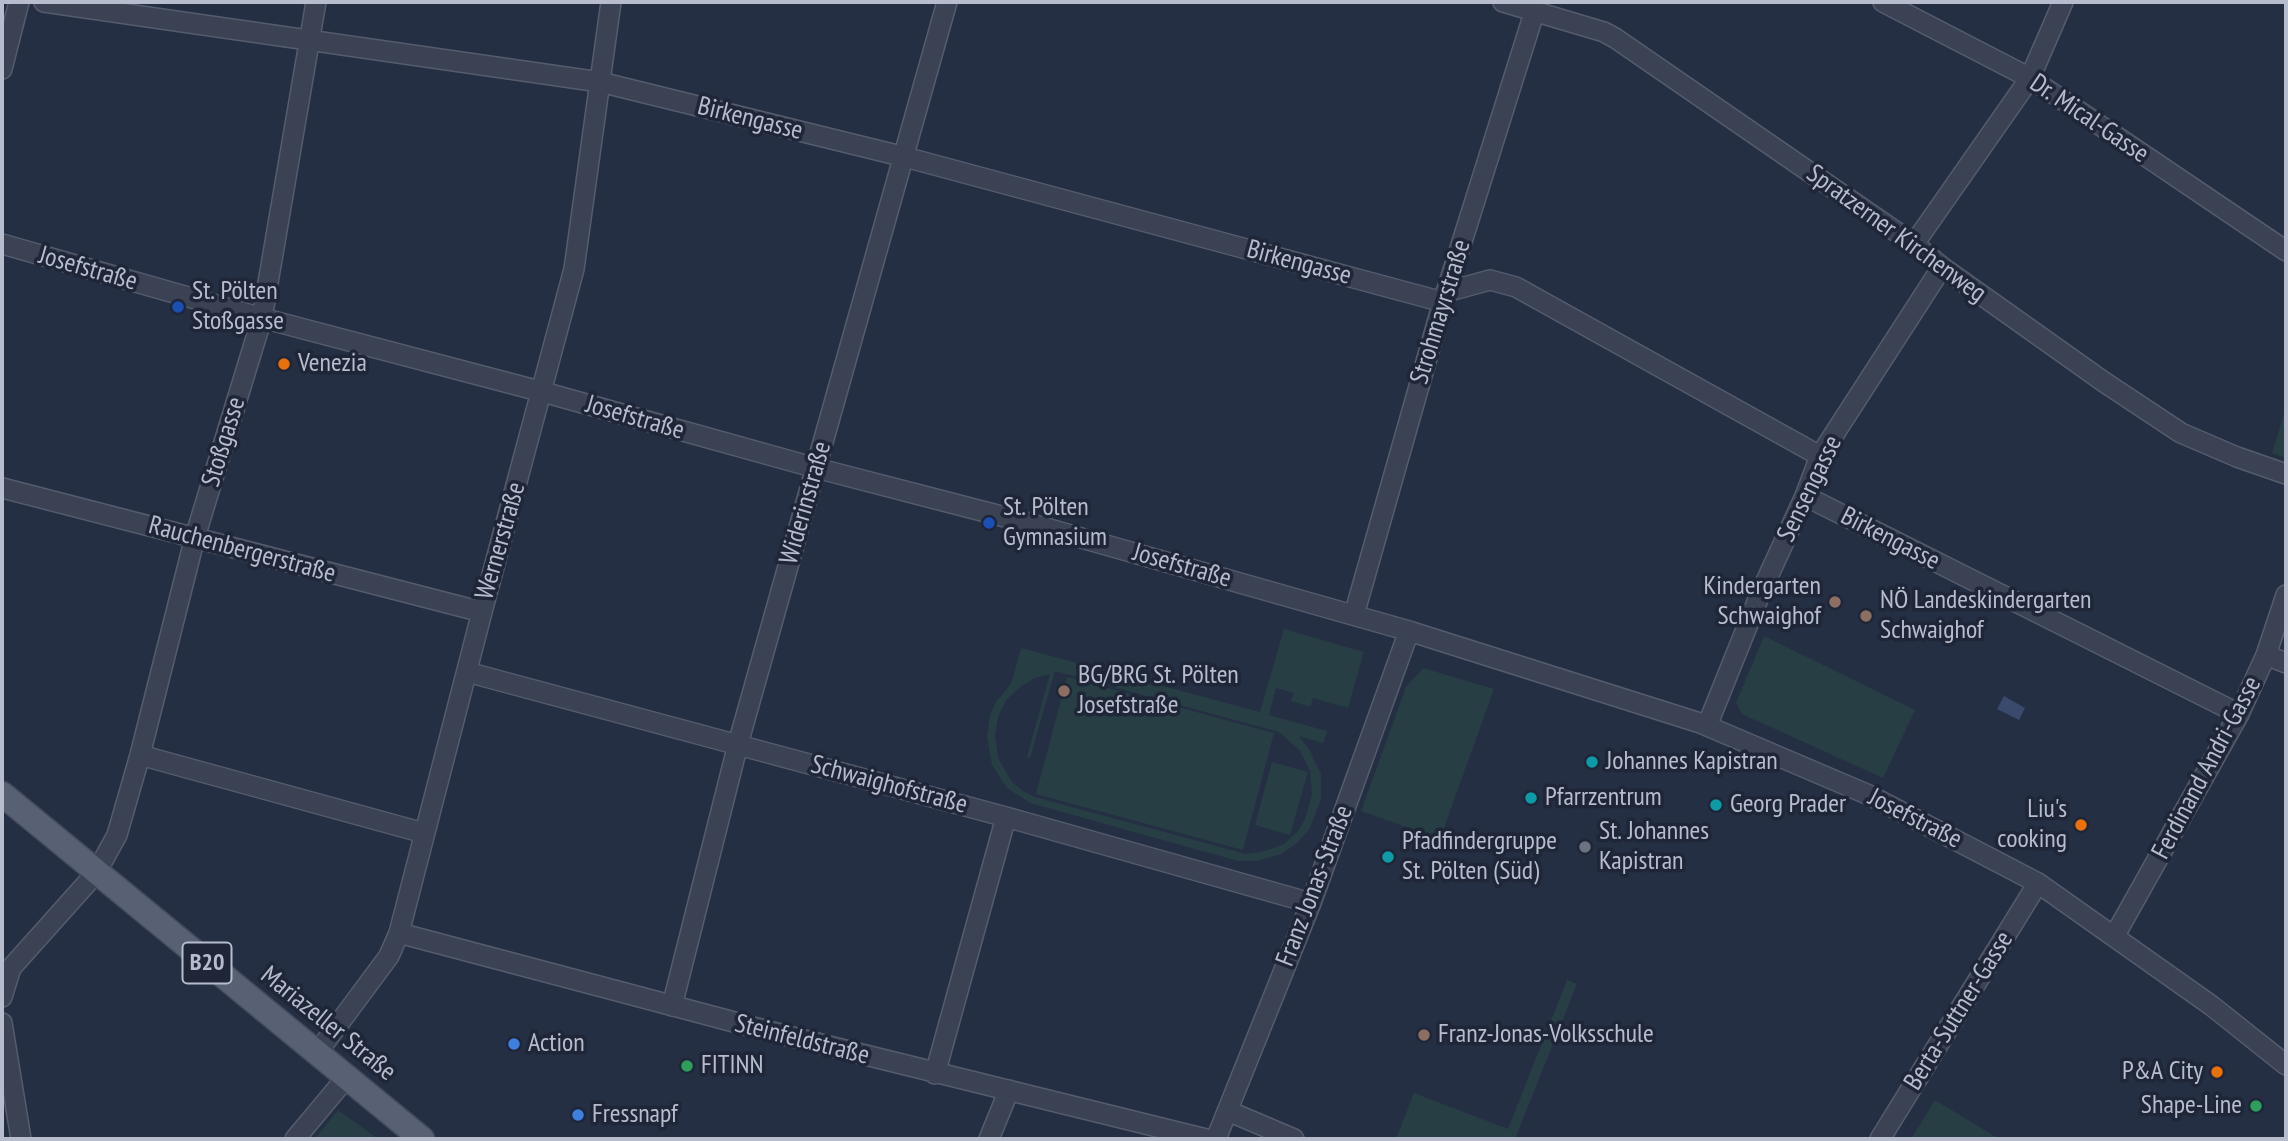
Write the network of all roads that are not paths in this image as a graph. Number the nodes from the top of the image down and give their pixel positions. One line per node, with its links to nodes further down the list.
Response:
1 (19, 2): 10 (street)
2 (44, 2): 11 (street, Birkengasse)
3 (316, 2): 11 (street, Stoßgasse)
4 (611, 2): 14 (street, Wernerstraße)
5 (947, 2): 15 (street, Widerinstraße)
6 (1506, 2): 9 (street, Spratzerner Kirchenweg)
7 (1883, 2): 13 (street, Dr. Mical-Gasse)
8 (2063, 2): 13 (street)
9 (1535, 10): 17 (street, Spratzerner Kirchenweg); 20 (street, Strohmayrstraße)
10 (6, 36): 12 (street)
11 (310, 39): 14 (street, Birkengasse); 21 (street, Stoßgasse)
12 (2, 69)
13 (2029, 78): 17 (street); 18 (street, Dr. Mical-Gasse)
14 (600, 82): 15 (street, Birkengasse); 22 (street, Wernerstraße)
15 (905, 158): 20 (street, Birkengasse); 24 (street, Widerinstraße)
16 (2, 244): 21 (street, Josefstraße)
17 (1914, 244): 19 (street, Spratzerner Kirchenweg)
18 (2286, 251)
19 (1942, 267): 23 (street, Sensengasse); 25 (street, Spratzerner Kirchenweg)
20 (1444, 297): 23 (street); 31 (street, Strohmayrstraße)
21 (262, 318): 22 (street, Josefstraße); 28 (street, Stoßgasse)
22 (543, 392): 24 (street, Josefstraße); 30 (street, Wernerstraße)
23 (1820, 456): 27 (street, Sensengasse)
24 (816, 468): 31 (street, Josefstraße); 38 (street, Widerinstraße)
25 (2286, 474)
26 (2, 488): 28 (street, Rauchenbergerstraße)
27 (1805, 496): 36 (street, Birkengasse); 37 (street, Sensengasse)
28 (195, 537): 30 (street, Rauchenbergerstraße); 39 (street, Stoßgasse)
29 (2286, 595): 33 (street, Ferdinand Andri-Gasse)
30 (482, 612): 35 (street, Wernerstraße)
31 (1354, 615): 32 (street, Josefstraße)
32 (1409, 632): 37 (street, Josefstraße); 45 (street, Franz Jonas-Straße)
33 (2266, 655): 34 (street); 36 (street, Ferdinand Andri-Gasse)
34 (2286, 663)
35 (467, 672): 38 (street, Schwaighofstraße); 42 (street, Wernerstraße)
36 (2239, 714): 47 (street, Ferdinand Andri-Gasse)
37 (1707, 726): 44 (street, Josefstraße)
38 (738, 744): 41 (street, Schwaighofstraße); 50 (street, Widerinstraße)
39 (140, 755): 42 (street); 43 (street, Stoßgasse)
40 (2, 794): 43 (main road, Mariazeller Straße / B20)
41 (1006, 817): 45 (street, Schwaighofstraße); 54 (street)
42 (424, 834): 46 (street, Wernerstraße)
43 (96, 873): 48 (street, Stoßgasse); 52 (main road, Mariazeller Straße / B20)
44 (2038, 883): 47 (street, Josefstraße); 65 (street, Berta-Suttner-Gasse)
45 (1311, 903): 57 (street, Franz Jonas-Straße)
46 (399, 933): 50 (street, Steinfeldstraße); 52 (street, Wernerstraße)
47 (2115, 935): 53 (street, Josefstraße)
48 (6, 965): 49 (street)
49 (2, 997)
50 (672, 1006): 54 (street, Steinfeldstraße)
51 (2, 1023): 58 (street)
52 (317, 1053): 55 (main road, Mariazeller Straße / B20)
53 (2286, 1065)
54 (935, 1074): 56 (street, Steinfeldstraße)
55 (346, 1078): 59 (street); 60 (main road, Mariazeller Straße / B20)
56 (1009, 1090): 61 (street); 62 (street, Steinfeldstraße)
57 (1227, 1111): 63 (street, Franz Jonas-Straße); 64 (street)
58 (21, 1139)
59 (295, 1139)
60 (422, 1139)
61 (989, 1139)
62 (1206, 1139)
63 (1216, 1139)
64 (1294, 1139)
65 (1880, 1139)

